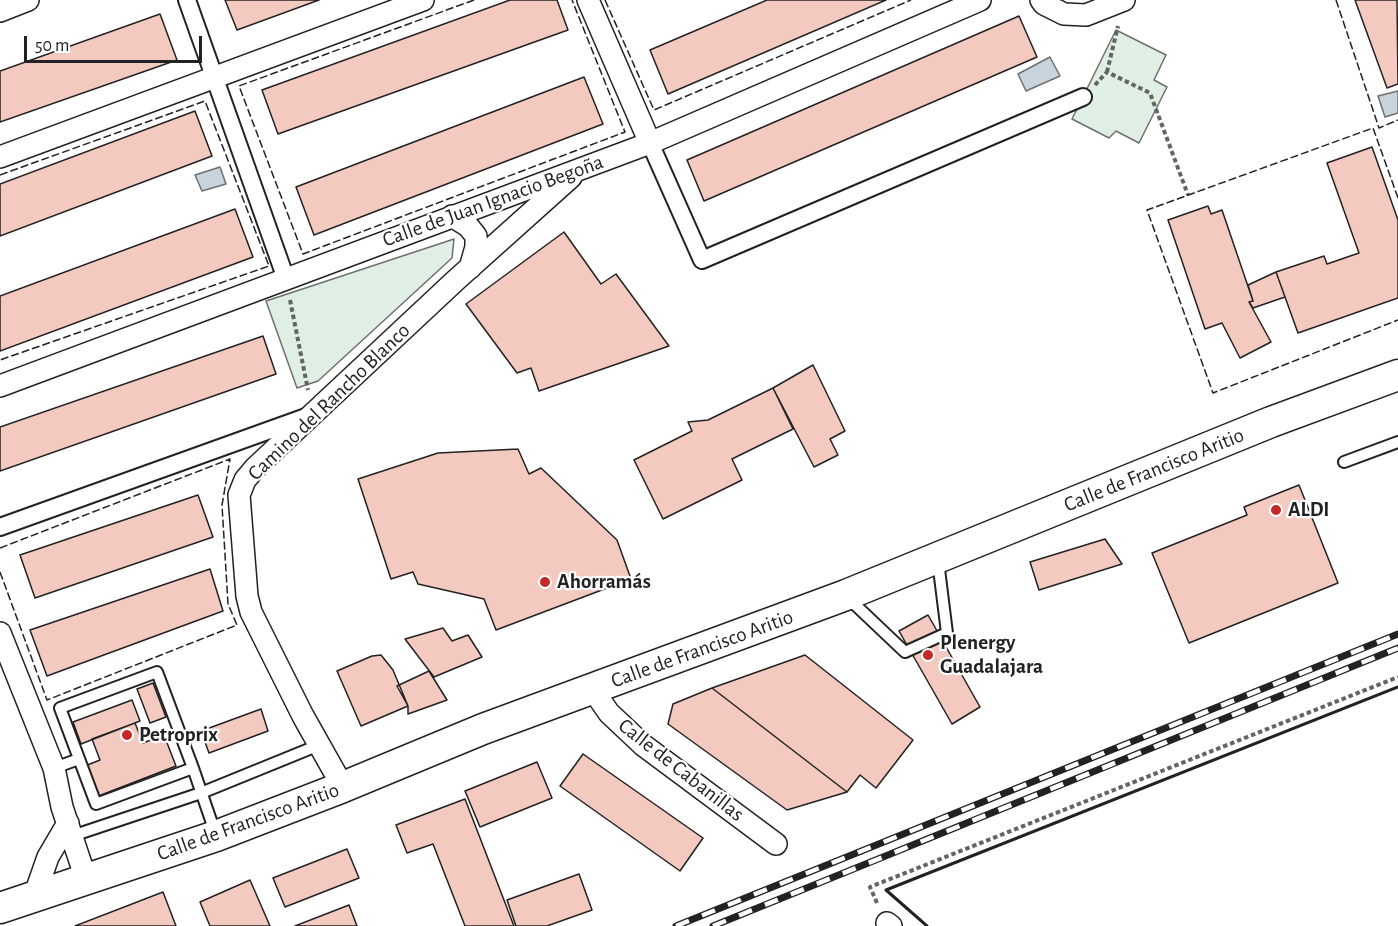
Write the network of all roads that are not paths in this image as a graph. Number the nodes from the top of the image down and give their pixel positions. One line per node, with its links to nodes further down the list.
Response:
1 (28, 0): 8 (street)
2 (187, 0): 9 (street)
3 (423, 0): 9 (street)
4 (588, 0): 11 (street)
5 (980, 0): 11 (street, Calle de Juan Ignacio Begoña)
6 (1041, 0): 7 (street)
7 (1117, 3)
8 (0, 11)
9 (214, 77): 12 (street); 16 (street)
10 (1083, 97): 11 (street)
11 (650, 143): 13 (street, Calle de Juan Ignacio Begoña)
12 (0, 157)
13 (581, 168): 14 (street, Calle de Juan Ignacio Begoña); 15 (street, Camino del Rancho Blanco)
14 (452, 216): 15 (street); 16 (street, Calle de Juan Ignacio Begoña)
15 (470, 268): 19 (street, Camino del Rancho Blanco)
16 (286, 279): 18 (street, Calle de Juan Ignacio Begoña)
17 (1398, 375): 23 (main road, Calle de Francisco Aritio)
18 (0, 386)
19 (313, 414): 22 (street); 27 (street, Camino del Rancho Blanco)
20 (1398, 441): 21 (lane)
21 (1344, 462)
22 (0, 527)
23 (937, 559): 24 (main road, Calle de Francisco Aritio); 24 (lane)
24 (846, 596): 26 (main road, Calle de Francisco Aritio)
25 (0, 633): 29 (street)
26 (593, 690): 31 (main road, Calle de Francisco Aritio); 35 (street, Calle de Cabanillas)
27 (319, 745): 31 (street, Camino del Rancho Blanco); 32 (lane)
28 (80, 759): 29 (lane); 30 (lane); 30 (lane)
29 (54, 768): 33 (street)
30 (193, 768): 32 (lane)
31 (343, 787): 34 (main road, Calle de Francisco Aritio)
32 (201, 793): 33 (lane); 34 (lane)
33 (65, 834): 36 (street); 37 (street)
34 (216, 836): 36 (main road, Calle de Francisco Aritio)
35 (776, 844)
36 (86, 879): 37 (main road, Calle de Francisco Aritio)
37 (34, 897): 38 (main road, Calle de Francisco Aritio)
38 (0, 908)

